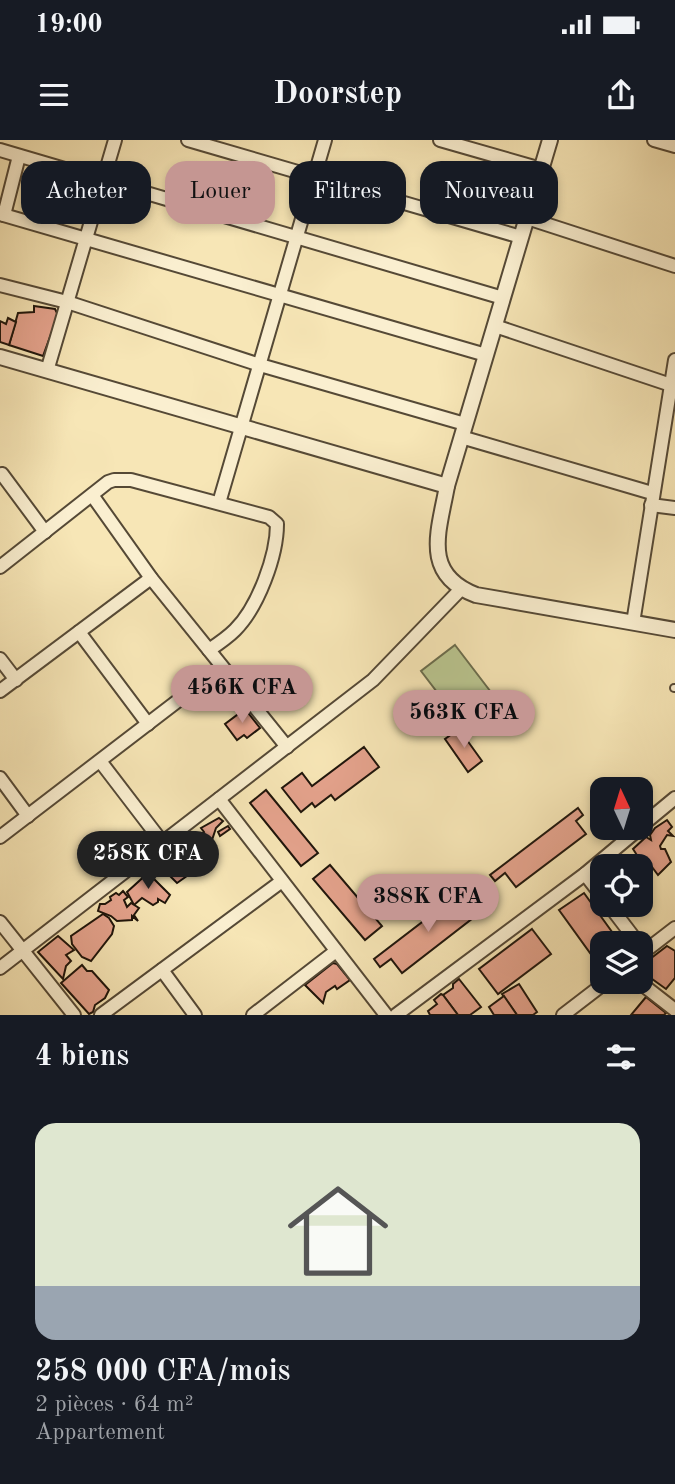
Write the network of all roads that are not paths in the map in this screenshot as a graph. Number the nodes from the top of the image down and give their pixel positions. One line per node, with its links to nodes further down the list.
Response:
1 (115, 140): 11 (street)
2 (188, 140): 15 (street)
3 (325, 140): 12 (street)
4 (440, 140): 13 (street)
5 (550, 140): 14 (street)
6 (654, 140): 7 (street)
7 (675, 146)
8 (0, 150): 9 (street)
9 (19, 156): 10 (street); 18 (street)
10 (36, 161)
11 (109, 161)
12 (319, 161)
13 (513, 161)
14 (543, 161)
15 (289, 170)
16 (151, 195): 23 (street)
17 (406, 204): 24 (street)
18 (2, 215): 25 (street)
19 (90, 224): 25 (street)
20 (301, 224): 23 (street)
21 (525, 224): 24 (street)
22 (546, 224): 26 (street)
23 (297, 237): 28 (street); 29 (street)
24 (521, 237): 29 (street)
25 (86, 239): 28 (street); 30 (street)
26 (675, 266)
27 (0, 285): 30 (street)
28 (280, 295): 32 (street); 35 (street)
29 (503, 298): 31 (street)
30 (67, 302): 35 (street); 36 (street)
31 (495, 326): 32 (street); 37 (street)
32 (486, 355): 39 (street)
33 (0, 357): 36 (street)
34 (675, 360): 37 (street)
35 (260, 365): 38 (street); 39 (street)
36 (47, 370): 38 (street)
37 (672, 390): 43 (street)
38 (242, 426): 41 (street); 44 (street)
39 (463, 431): 41 (street); 43 (street)
40 (2, 474): 46 (street)
41 (447, 486): 49 (street)
42 (92, 495): 44 (street); 46 (street); 48 (street)
43 (652, 499): 45 (street); 50 (street)
44 (219, 503): 53 (street)
45 (675, 508)
46 (45, 532): 47 (street)
47 (0, 567)
48 (151, 578): 52 (street); 53 (street)
49 (461, 589): 50 (street); 59 (street)
50 (633, 623): 51 (street)
51 (675, 630)
52 (79, 632): 56 (street); 58 (street)
53 (209, 650): 55 (street)
54 (0, 659): 56 (street)
55 (222, 667): 58 (street); 59 (street)
56 (16, 680): 57 (street)
57 (0, 691)
58 (148, 724): 60 (street)
59 (287, 747): 63 (street)
60 (100, 761): 64 (street); 68 (street)
61 (0, 778): 64 (street)
62 (675, 797): 65 (street)
63 (219, 799): 68 (street); 71 (street)
64 (28, 816): 66 (street)
65 (653, 816)
66 (0, 837)
67 (625, 840): 69 (street)
68 (162, 842): 75 (street)
69 (585, 874): 70 (street); 87 (street)
70 (590, 880)
71 (282, 881): 76 (street); 78 (street)
72 (0, 922): 75 (street)
73 (675, 928): 74 (street)
74 (653, 942)
75 (23, 951): 77 (street); 82 (street)
76 (336, 951): 85 (street); 86 (street)
77 (0, 968)
78 (162, 970): 83 (street); 84 (street)
79 (653, 993): 81 (street)
80 (590, 994): 88 (street)
81 (675, 1010)
82 (75, 1015)
83 (101, 1015)
84 (195, 1015)
85 (253, 1015)
86 (386, 1015)
87 (396, 1015)
88 (562, 1015)

